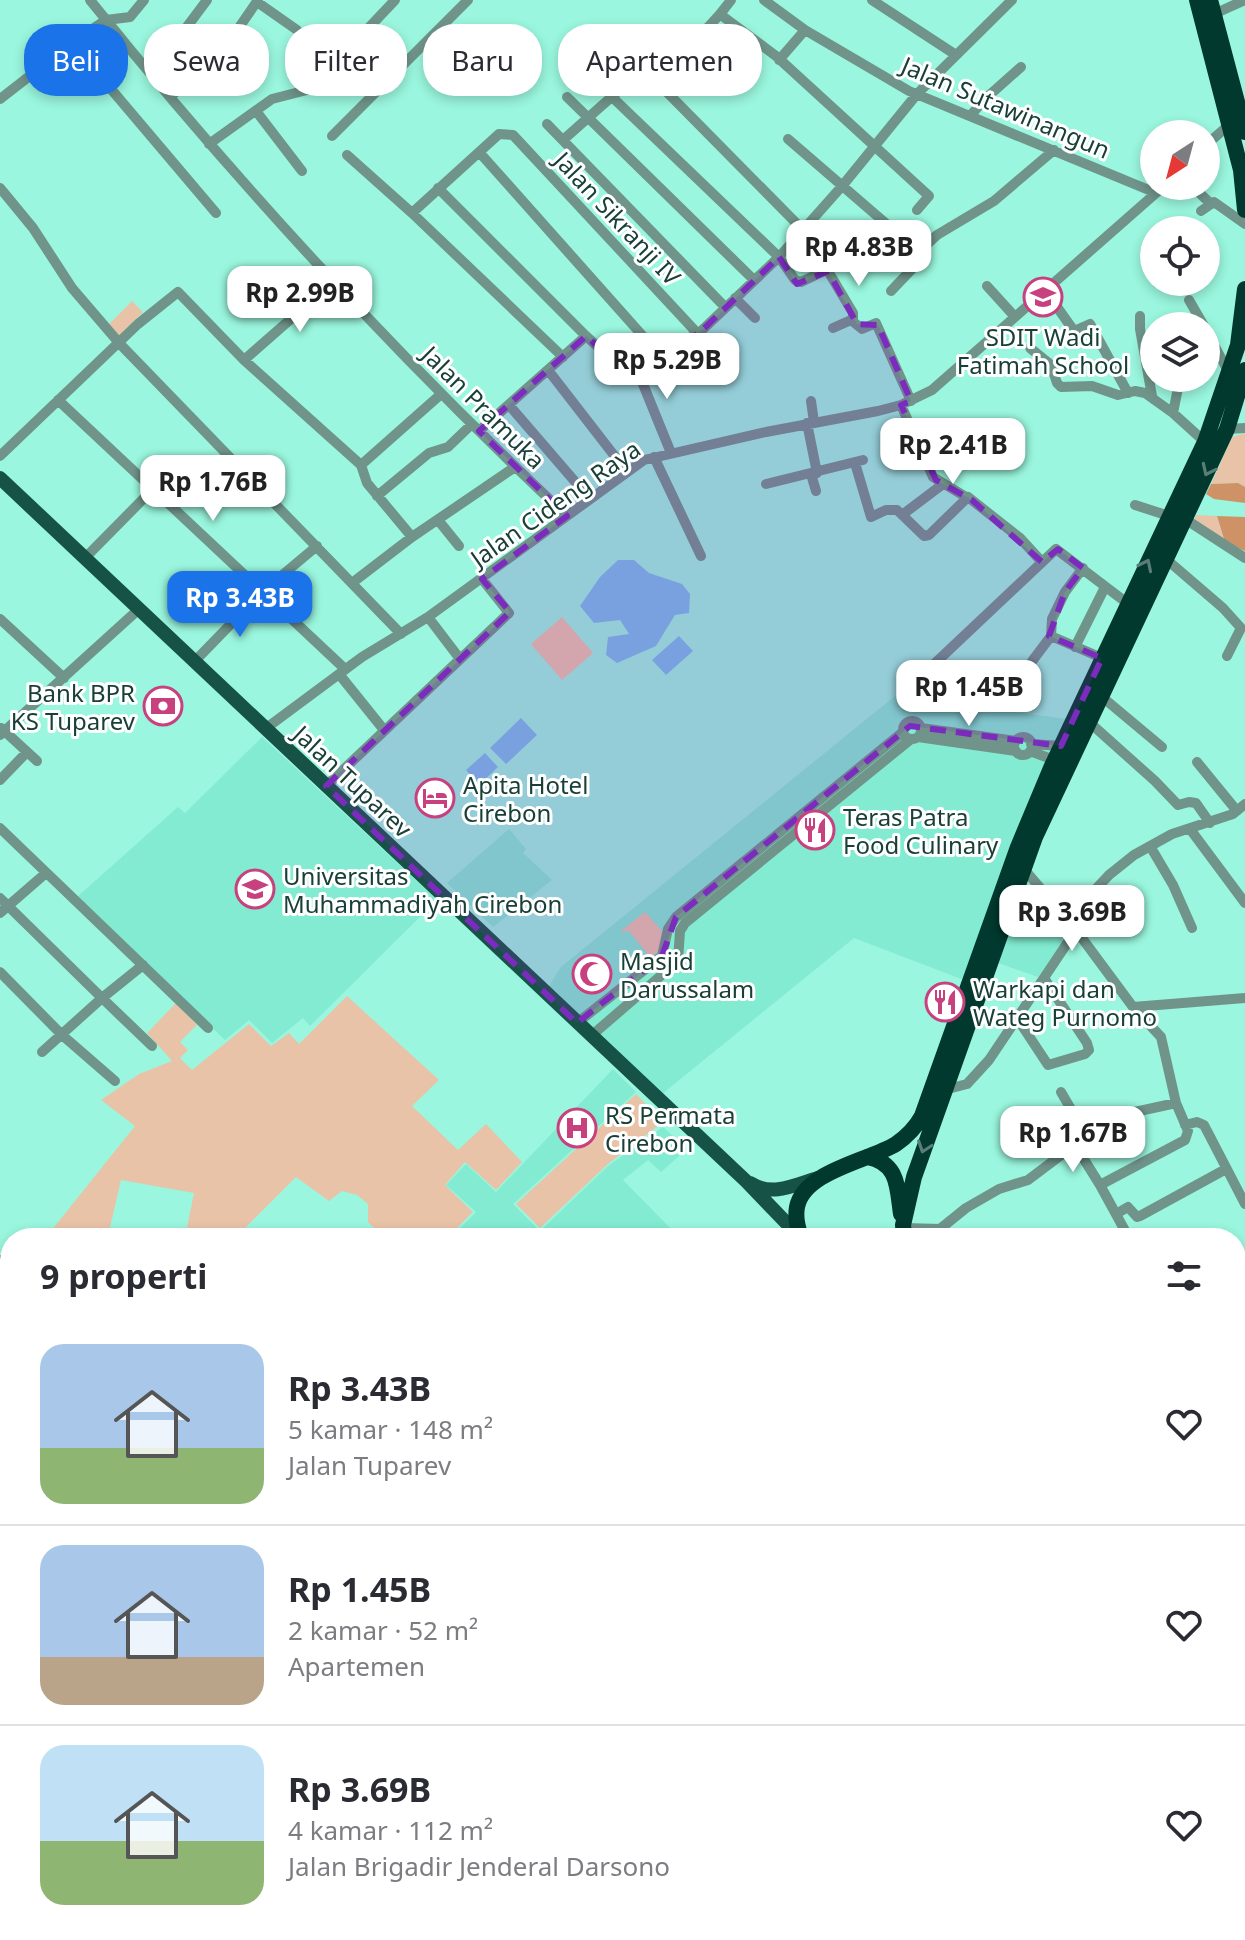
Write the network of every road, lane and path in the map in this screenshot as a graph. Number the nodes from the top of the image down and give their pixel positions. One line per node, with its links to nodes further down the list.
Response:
1 (144, 0): 15 (street)
2 (207, 0): 17 (street)
3 (395, 0): 33 (street)
4 (468, 0): 39 (street)
5 (731, 0): 14 (street)
6 (764, 0): 21 (street, Jalan Sutawinangun)
7 (872, 0): 22 (street)
8 (1197, 0): 36 (highway)
9 (1245, 0): 13 (street)
10 (258, 1): 18 (street); 19 (street)
11 (1007, 1): 22 (street)
12 (96, 2): 15 (street, Jalan Pramuka)
13 (1212, 7): 36 (highway)
14 (721, 15): 20 (street); 23 (street)
15 (106, 20): 16 (street); 31 (street, Jalan Pramuka)
16 (100, 24)
17 (189, 24)
18 (242, 24)
19 (289, 24)
20 (711, 24)
21 (805, 30): 23 (street); 27 (street, Jalan Sutawinangun)
22 (956, 55): 27 (street)
23 (779, 60): 43 (street)
24 (1021, 67): 34 (street)
25 (24, 77): 26 (street)
26 (3, 92)
27 (917, 94): 34 (street, Jalan Sutawinangun); 43 (street)
28 (117, 96): 58 (street)
29 (611, 96): 35 (street); 63 (street)
30 (671, 96): 61 (street)
31 (170, 97): 42 (street, Jalan Pramuka)
32 (567, 97): 35 (street)
33 (256, 111): 42 (street); 47 (street)
34 (970, 116): 44 (street, Jalan Sutawinangun)
35 (588, 118): 41 (street); 64 (street)
36 (1240, 120): 38 (street); 56 (highway)
37 (547, 124): 41 (street)
38 (1220, 135)
39 (332, 136)
40 (788, 139): 49 (street)
41 (563, 140): 72 (street)
42 (209, 144): 65 (street, Jalan Pramuka)
43 (874, 147): 49 (street); 55 (street)
44 (1054, 150): 48 (street, Jalan Sutawinangun); 69 (street)
45 (479, 152): 51 (street); 78 (street, Jalan Sikranji IV); 83 (street)
46 (347, 155): 59 (street)
47 (302, 171)
48 (1140, 182)
49 (843, 185): 61 (street); 62 (street)
50 (0, 188): 80 (street)
51 (438, 188): 59 (street); 79 (street)
52 (1148, 200): 68 (street, Jalan Cideng Raya)
53 (1207, 200): 54 (street)
54 (1210, 203): 57 (street); 60 (street)
55 (917, 210)
56 (1245, 210)
57 (1201, 211)
58 (216, 213)
59 (412, 213): 84 (street)
60 (1245, 224)
61 (803, 230): 63 (street)
62 (911, 243)
63 (779, 257): 64 (street); 76 (street)
64 (754, 280): 70 (street)
65 (333, 282): 85 (street); 92 (street, Jalan Pramuka)
66 (987, 286): 74 (street)
67 (1245, 289): 88 (highway)
68 (1045, 290): 74 (street, Jalan Cideng Raya); 91 (street)
69 (891, 291)
70 (735, 298): 72 (street); 75 (street)
71 (1189, 300): 73 (street)
72 (725, 307): 78 (street)
73 (1196, 312)
74 (1015, 317): 96 (street, Jalan Cideng Raya)
75 (755, 318)
76 (853, 320): 77 (street); 96 (street)
77 (833, 328)
78 (698, 334): 83 (street)
79 (586, 336): 84 (street); 86 (street)
80 (120, 344): 85 (street); 94 (street); 125 (street)
81 (1030, 348): 91 (street)
82 (1220, 348): 88 (street)
83 (657, 352): 86 (street)
84 (563, 357): 87 (street)
85 (244, 360): 107 (street)
86 (634, 362): 104 (street)
87 (548, 370): 97 (street); 109 (street)
88 (1237, 371): 102 (highway); 103 (highway)
89 (1151, 392): 93 (street)
90 (1177, 392): 98 (street)
91 (1128, 393): 93 (street)
92 (440, 395): 100 (street, Jalan Pramuka); 107 (street)
93 (1152, 396): 98 (street)
94 (58, 400): 105 (street); 114 (street)
95 (811, 401): 99 (street)
96 (906, 403): 99 (street, Jalan Cideng Raya); 113 (street)
97 (509, 405): 100 (street); 118 (street)
98 (1173, 413): 103 (street)
99 (811, 423): 104 (street, Jalan Cideng Raya); 110 (street)
100 (476, 428): 108 (street, Jalan Pramuka); 116 (street)
101 (1245, 428): 102 (street)
102 (1227, 429): 122 (highway, one-way to 122)
103 (1205, 442): 122 (highway)
104 (671, 453): 106 (street, Jalan Cideng Raya)
105 (0, 456)
106 (654, 457): 109 (street, Jalan Cideng Raya); 127 (street)
107 (361, 465): 116 (street)
108 (515, 467): 121 (street, Jalan Pramuka); 123 (street)
109 (627, 472): 118 (street, Jalan Cideng Raya)
110 (814, 474): 112 (street); 115 (street); 120 (street)
111 (0, 478): 128 (main road, Jalan Tuparev)
112 (766, 484)
113 (943, 484): 117 (street); 120 (street)
114 (153, 489): 128 (street); 136 (street)
115 (816, 491)
116 (377, 496): 124 (street)
117 (966, 497): 120 (street); 131 (street)
118 (590, 499): 121 (street, Jalan Cideng Raya)
119 (1135, 505): 122 (street)
120 (902, 515)
121 (567, 516): 133 (street, Jalan Cideng Raya)
122 (1177, 518): 129 (street); 130 (highway); 137 (highway, one-way to 122)
123 (438, 520): 124 (street); 126 (street)
124 (412, 537): 134 (street)
125 (317, 546): 134 (street); 136 (street)
126 (459, 546)
127 (701, 556)
128 (85, 558): 138 (main road, Jalan Tuparev)
129 (1245, 558)
130 (1166, 559): 141 (street); 152 (highway)
131 (1042, 562): 132 (street); 151 (street)
132 (1083, 568): 135 (street); 143 (street)
133 (482, 579): 139 (street, Jalan Cideng Raya); 147 (street)
134 (352, 583): 142 (street)
135 (1105, 587): 137 (street); 144 (street)
136 (262, 592): 148 (street); 149 (street)
137 (1127, 603): 146 (highway)
138 (139, 609): 148 (main road, Jalan Tuparev); 150 (street)
139 (428, 617): 142 (street, Jalan Cideng Raya); 147 (street)
140 (0, 619): 150 (street)
141 (1243, 630): 145 (street)
142 (401, 634): 149 (street, Jalan Cideng Raya)
143 (1051, 636): 144 (street); 153 (street)
144 (1075, 647): 146 (street)
145 (1227, 656)
146 (1102, 658): 161 (highway)
147 (460, 659): 156 (street)
148 (194, 662): 155 (main road, Jalan Tuparev)
149 (342, 672): 155 (street, Jalan Cideng Raya); 156 (street)
150 (64, 678): 157 (street)
151 (913, 684)
152 (1101, 696): 154 (highway); 158 (street)
153 (1003, 700)
154 (1089, 722): 167 (street); 171 (highway)
155 (265, 729): 165 (main road, Jalan Tuparev)
156 (384, 730): 165 (street)
157 (2, 731): 160 (street)
158 (1162, 747)
159 (1031, 748): 161 (street); 161 (street); 174 (street)
160 (27, 752): 162 (street); 164 (street)
161 (1057, 753): 171 (highway)
162 (37, 761)
163 (1197, 762): 166 (street)
164 (0, 780)
165 (326, 786): 189 (main road, Jalan Tuparev)
166 (1243, 806): 167 (street)
167 (1210, 823): 169 (street)
168 (0, 828): 173 (street)
169 (1190, 829): 170 (street); 176 (street)
170 (1150, 846): 175 (street); 181 (street)
171 (1024, 850): 172 (highway); 182 (highway)
172 (1024, 869): 178 (street); 182 (highway)
173 (46, 873): 177 (street); 183 (street)
174 (736, 874): 189 (street); 192 (street)
175 (1092, 896): 178 (street); 180 (street)
176 (1245, 903)
177 (3, 906): 186 (street)
178 (1066, 918): 180 (street)
179 (1124, 918): 180 (street)
180 (1078, 925): 185 (street); 188 (street)
181 (1192, 928)
182 (991, 942): 190 (highway)
183 (143, 965): 186 (street); 193 (street)
184 (0, 972): 194 (street)
185 (1044, 978): 191 (street); 191 (street)
186 (102, 998): 194 (street); 195 (street)
187 (1245, 998): 188 (street)
188 (1133, 1007): 200 (street)
189 (587, 1015): 192 (main road, Jalan Tuparev)
190 (964, 1017): 198 (highway); 204 (highway)
191 (1017, 1018): 198 (street)
192 (600, 1027): 207 (main road, Jalan Tuparev)
193 (208, 1028)
194 (62, 1035): 196 (street); 197 (street)
195 (152, 1046)
196 (42, 1052)
197 (115, 1081)
198 (944, 1090): 213 (highway, one-way to 213)
199 (1061, 1092): 202 (street)
200 (1176, 1103): 201 (street); 202 (street)
201 (1185, 1125): 205 (street); 208 (street)
202 (1086, 1135): 203 (street)
203 (1075, 1145): 208 (street); 215 (street)
204 (867, 1157): 206 (highway); 214 (highway)
205 (1226, 1169): 209 (street); 210 (street)
206 (819, 1178): 207 (main road); 212 (highway)
207 (746, 1181): 211 (main road, Jalan Tuparev)
208 (1100, 1185): 210 (street)
209 (1245, 1204)
210 (1116, 1214): 216 (street)
211 (791, 1228)
212 (798, 1228)
213 (903, 1228)
214 (903, 1228)
215 (941, 1228)
216 (1124, 1228)

